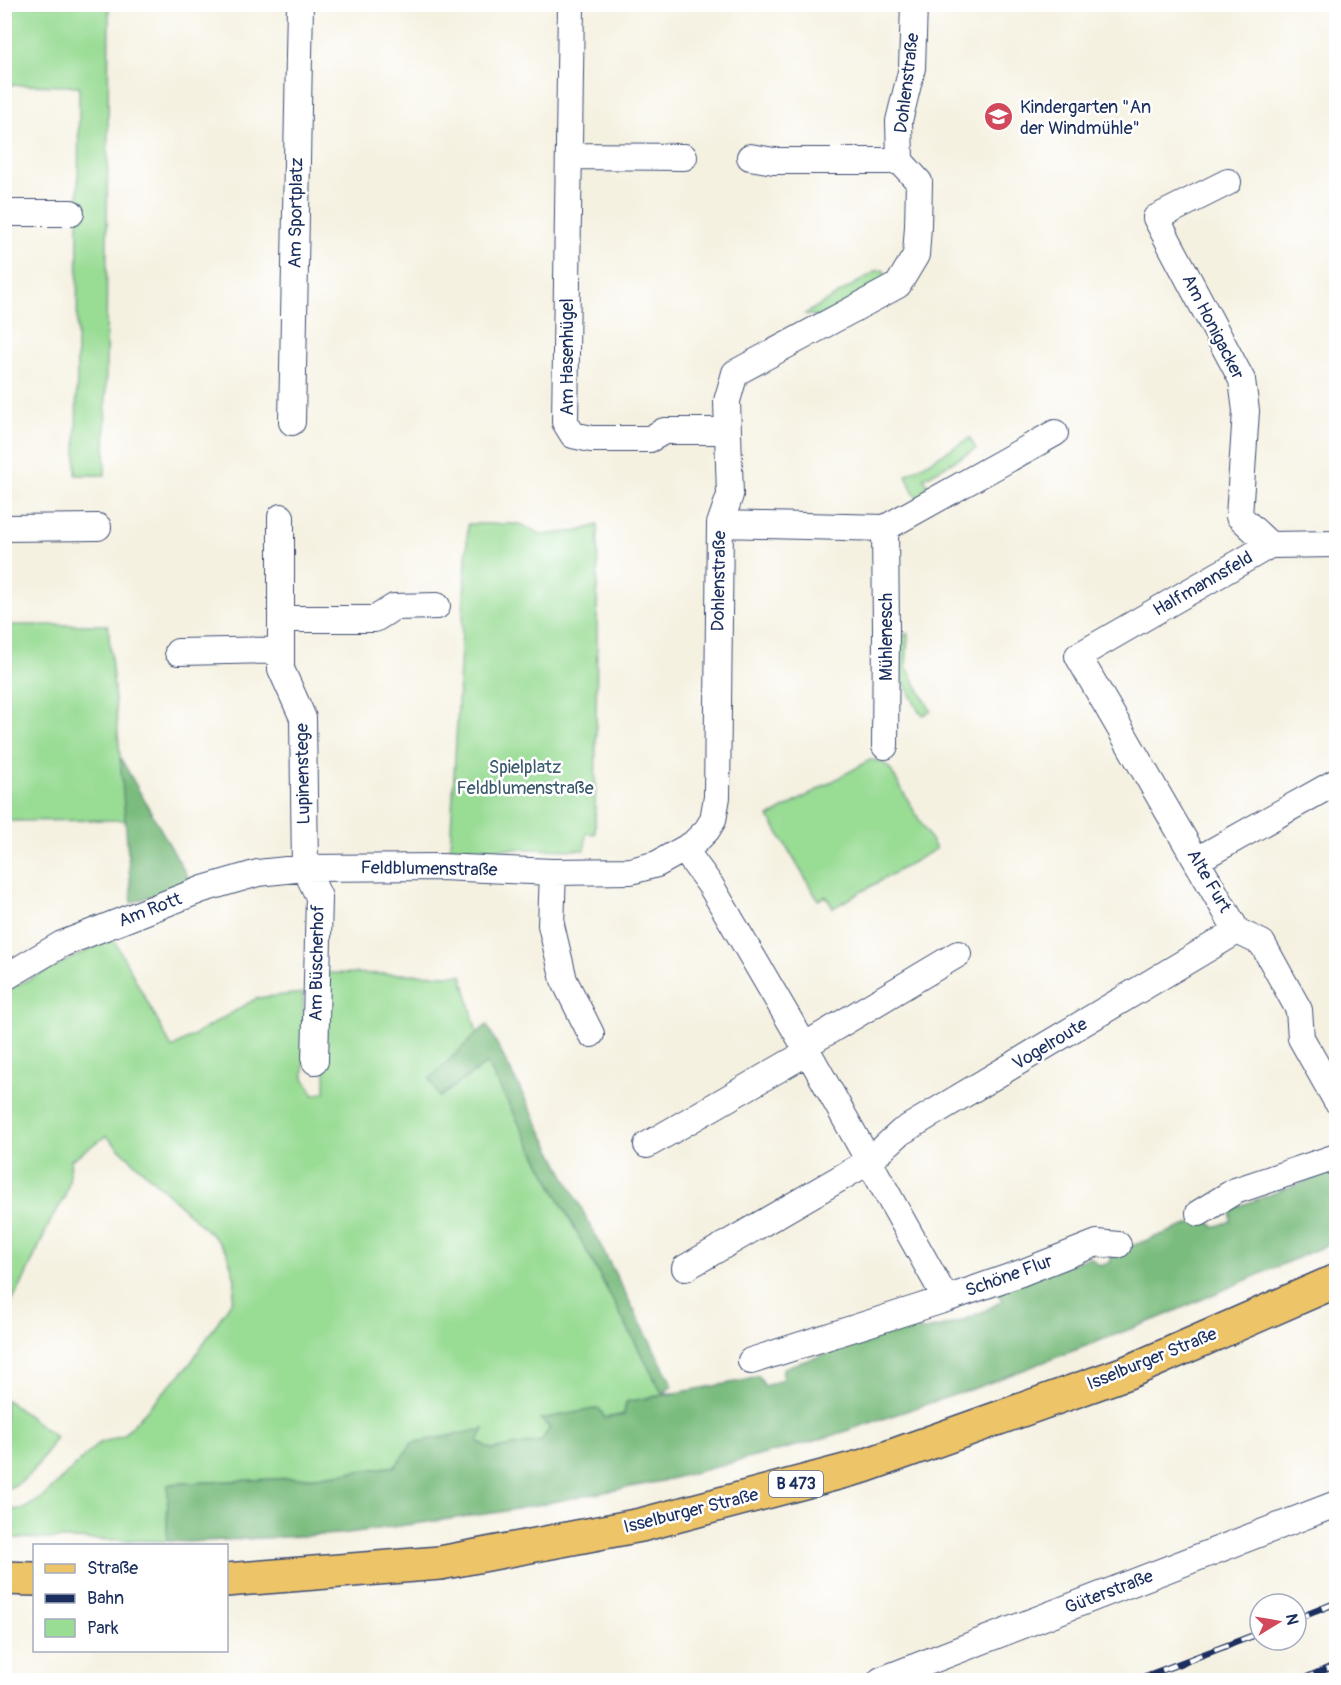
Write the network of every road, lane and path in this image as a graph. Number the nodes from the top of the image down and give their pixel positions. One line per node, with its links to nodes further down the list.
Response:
1 (300, 4): 11 (street, Am Sportplatz)
2 (571, 4): 4 (street, Am Hasenhügel)
3 (914, 4): 7 (street, Dohlenstraße)
4 (569, 156): 5 (street); 12 (street, Am Hasenhügel)
5 (684, 157)
6 (750, 157): 7 (street)
7 (900, 161): 12 (street, Dohlenstraße)
8 (1228, 182): 20 (street, Am Honigacker)
9 (4, 213): 10 (street)
10 (71, 213)
11 (292, 422)
12 (728, 431): 15 (street, Dohlenstraße)
13 (1055, 433): 18 (street)
14 (281, 517): 22 (street, Lupinenstege)
15 (720, 524): 18 (street); 28 (street, Dohlenstraße)
16 (98, 527): 17 (street)
17 (4, 528)
18 (885, 528): 26 (street, Mühlenesch)
19 (1336, 544): 20 (street, Halfmannsfeld)
20 (1270, 545): 25 (street, Halfmannsfeld)
21 (436, 606): 22 (street)
22 (280, 619): 23 (street, Lupinenstege)
23 (281, 650): 24 (street); 30 (street, Lupinenstege)
24 (178, 652)
25 (1078, 656): 29 (street, Alte Furt)
26 (885, 746)
27 (1336, 782): 29 (street)
28 (684, 849): 31 (street, Feldblumenstraße); 36 (street, Schöne Flur)
29 (1197, 860): 32 (street, Alte Furt)
30 (305, 868): 31 (street, Feldblumenstraße); 34 (street, Am Rott); 37 (street, Am Büscherhof)
31 (553, 872): 35 (street)
32 (1237, 931): 38 (street, Alte Furt); 41 (street, Vogelroute)
33 (958, 954): 36 (street)
34 (4, 978)
35 (591, 1034)
36 (806, 1049): 39 (street); 41 (street, Schöne Flur)
37 (315, 1061)
38 (1336, 1100)
39 (647, 1145)
40 (1336, 1157): 42 (street)
41 (868, 1162): 44 (street); 46 (street, Schöne Flur)
42 (1199, 1213)
43 (1118, 1245): 46 (street, Schöne Flur)
44 (685, 1268)
45 (1336, 1281): 51 (main road, Isselburger Straße / B 473)
46 (946, 1299): 47 (street)
47 (752, 1360)
48 (1336, 1504): 52 (street, Güterstraße)
49 (4, 1578): 50 (main road)
50 (33, 1580)
51 (228, 1580)
52 (881, 1680)

